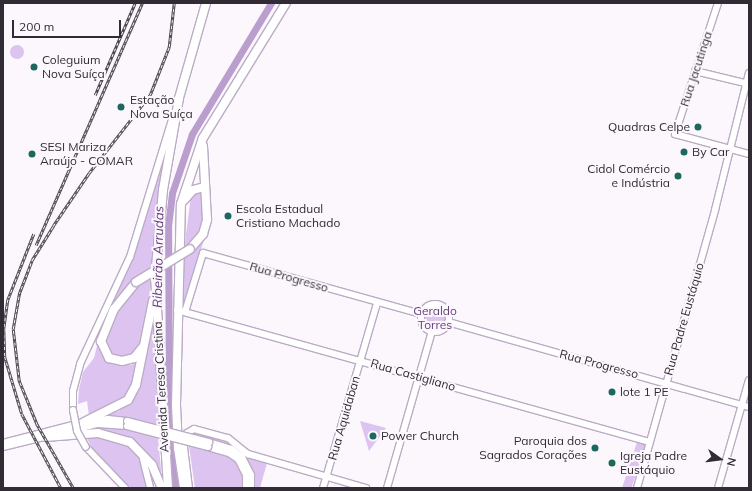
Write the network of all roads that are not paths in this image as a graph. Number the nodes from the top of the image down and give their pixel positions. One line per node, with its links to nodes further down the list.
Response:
1 (206, 3): 7 (highway, Avenida Teresa Cristina)
2 (286, 3): 8 (highway, Avenida Teresa Cristina)
3 (718, 3): 4 (street, Rua Jacutinga)
4 (695, 71): 6 (street); 9 (street, Rua Jacutinga)
5 (749, 73): 6 (street, Rua Padre Eustáquio)
6 (748, 84): 9 (street, Rua Padre Eustáquio)
7 (179, 98): 13 (highway, Avenida Teresa Cristina); 37 (street, bridge)
8 (203, 138): 11 (highway); 12 (highway, Avenida Teresa Cristina)
9 (731, 150): 10 (street); 23 (street, Rua Padre Eustáquio)
10 (749, 154)
11 (204, 187): 12 (highway); 19 (highway, bridge)
12 (181, 204): 15 (highway, Avenida Teresa Cristina)
13 (154, 296): 19 (highway); 40 (highway, Avenida Teresa Cristina)
14 (377, 303): 15 (street, Rua Progresso); 16 (street, Rua Progresso); 20 (street, Rua Aquidaban)
15 (181, 311): 20 (street, Rua Castigliano); 33 (highway, Avenida Teresa Cristina)
16 (422, 314): 17 (street); 18 (street)
17 (448, 322): 18 (street); 23 (street, Rua Progresso)
18 (432, 331): 21 (street)
19 (145, 343): 26 (highway)
20 (360, 361): 21 (street, Rua Castigliano); 36 (street, Rua Aquidaban)
21 (419, 376): 30 (street, Rua Castigliano); 47 (street)
22 (749, 380): 24 (street)
23 (666, 382): 24 (street, Rua Progresso); 30 (street, Rua Padre Eustáquio)
24 (742, 405): 25 (street, Rua Progresso); 49 (street)
25 (749, 407)
26 (84, 422): 27 (street); 29 (street)
27 (127, 423): 28 (street); 31 (street, bridge)
28 (45, 437): 32 (street); 34 (highway)
29 (3, 442)
30 (649, 442): 48 (street, Rua Padre Eustáquio)
31 (209, 445): 43 (street); 44 (street)
32 (3, 448)
33 (178, 448): 35 (highway); 41 (highway, Avenida Teresa Cristina)
34 (139, 450): 38 (street); 39 (highway)
35 (186, 470): 36 (street); 42 (street)
36 (326, 476): 45 (street, Rua Aquidaban); 46 (street)
37 (125, 488)
38 (150, 488)
39 (162, 488)
40 (168, 488)
41 (184, 488)
42 (189, 488)
43 (246, 488)
44 (251, 488)
45 (323, 488)
46 (366, 488)
47 (387, 488)
48 (637, 488)
49 (718, 488)

